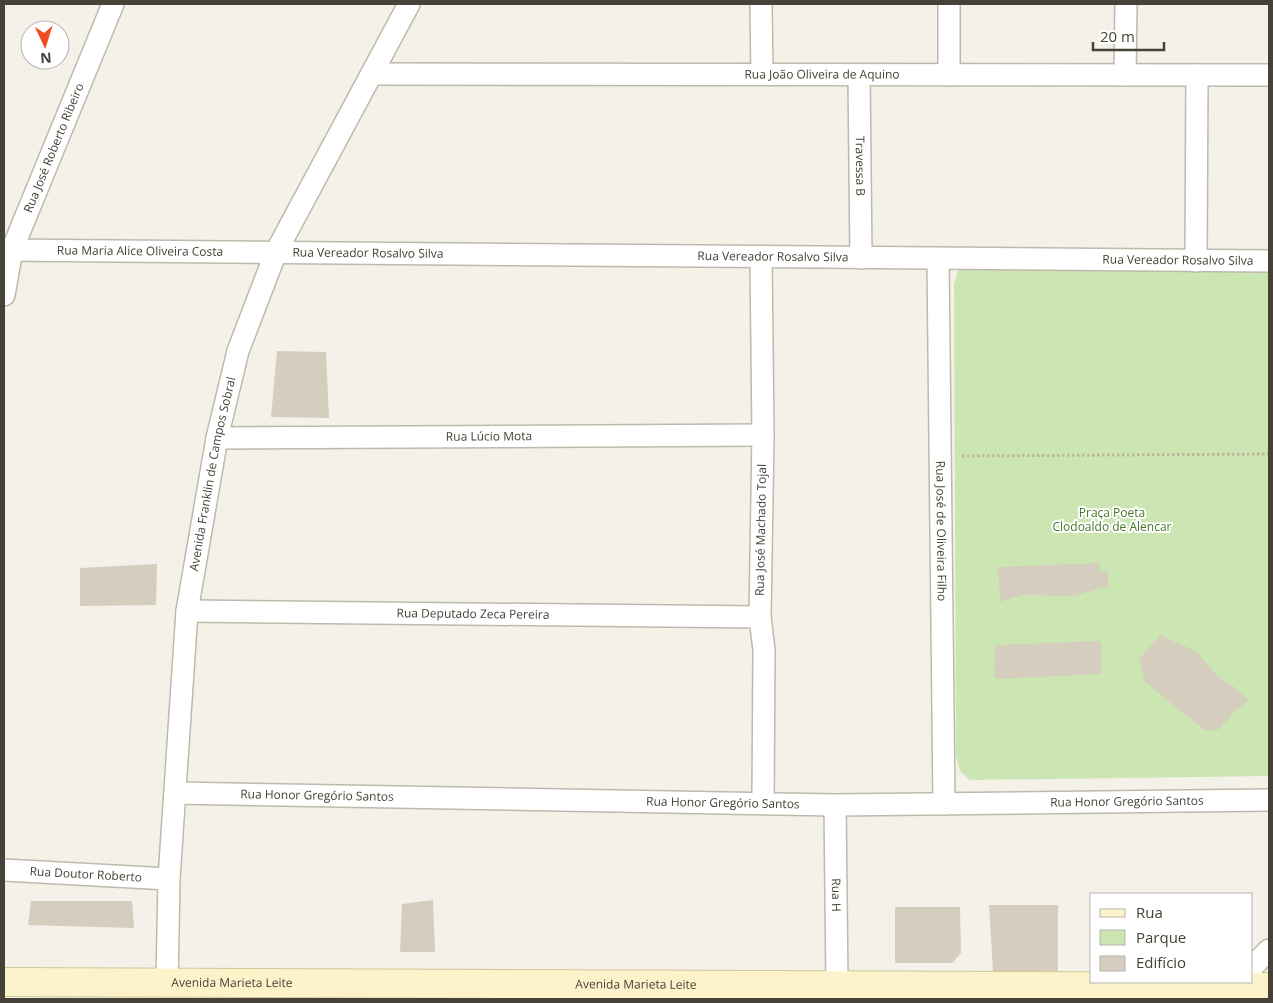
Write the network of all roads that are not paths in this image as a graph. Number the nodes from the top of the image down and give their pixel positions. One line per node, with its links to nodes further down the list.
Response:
1 (113, 4): 13 (street, Rua José Roberto Ribeiro)
2 (409, 4): 6 (street, Avenida Franklin de Campos Sobral)
3 (761, 4): 7 (street)
4 (949, 4): 9 (street)
5 (1126, 4): 10 (street)
6 (374, 74): 7 (street, Rua João Oliveira de Aquino); 14 (street, Avenida Franklin de Campos Sobral)
7 (762, 74): 8 (street, Rua João Oliveira de Aquino)
8 (859, 75): 9 (street, Rua João Oliveira de Aquino); 16 (street, Travessa B)
9 (949, 75): 10 (street, Rua João Oliveira de Aquino)
10 (1125, 75): 11 (street, Rua João Oliveira de Aquino)
11 (1197, 75): 12 (street, Rua João Oliveira de Aquino); 18 (street)
12 (1269, 75)
13 (8, 250): 14 (street, Rua Maria Alice Oliveira Costa); 20 (street, Rua José Roberto Ribeiro)
14 (276, 252): 15 (street, Rua Vereador Rosalvo Silva); 22 (street, Avenida Franklin de Campos Sobral)
15 (761, 257): 16 (street, Rua Vereador Rosalvo Silva); 21 (street, Rua José Machado Tojal)
16 (861, 258): 17 (street, Rua Vereador Rosalvo Silva)
17 (938, 259): 18 (street, Rua Vereador Rosalvo Silva); 28 (street, Rua José de Oliveira Filho)
18 (1196, 261): 19 (street, Rua Vereador Rosalvo Silva)
19 (1269, 261)
20 (4, 295)
21 (763, 435): 22 (street, Rua Lúcio Mota); 24 (street, Rua José Machado Tojal)
22 (217, 438): 23 (street, Avenida Franklin de Campos Sobral)
23 (186, 611): 24 (street, Rua Deputado Zeca Pereira); 25 (street, Avenida Franklin de Campos Sobral)
24 (760, 617): 27 (street, Rua José Machado Tojal)
25 (175, 793): 27 (street, Rua Honor Gregório Santos); 31 (street, Avenida Franklin de Campos Sobral)
26 (1269, 800): 28 (street, Rua Honor Gregório Santos)
27 (763, 803): 29 (street, Rua Honor Gregório Santos)
28 (944, 804): 29 (street, Rua Honor Gregório Santos)
29 (835, 805): 37 (street, Rua H)
30 (4, 870): 31 (street, Rua Doutor Roberto)
31 (170, 879): 35 (street, Avenida Franklin de Campos Sobral)
32 (1269, 950): 33 (street)
33 (1253, 965)
34 (4, 982): 35 (street, Avenida Marieta Leite)
35 (167, 983): 37 (street, Avenida Marieta Leite)
36 (1232, 984): 37 (street, Avenida Marieta Leite); 38 (street, Avenida Marieta Leite)
37 (838, 985)
38 (1269, 987)

